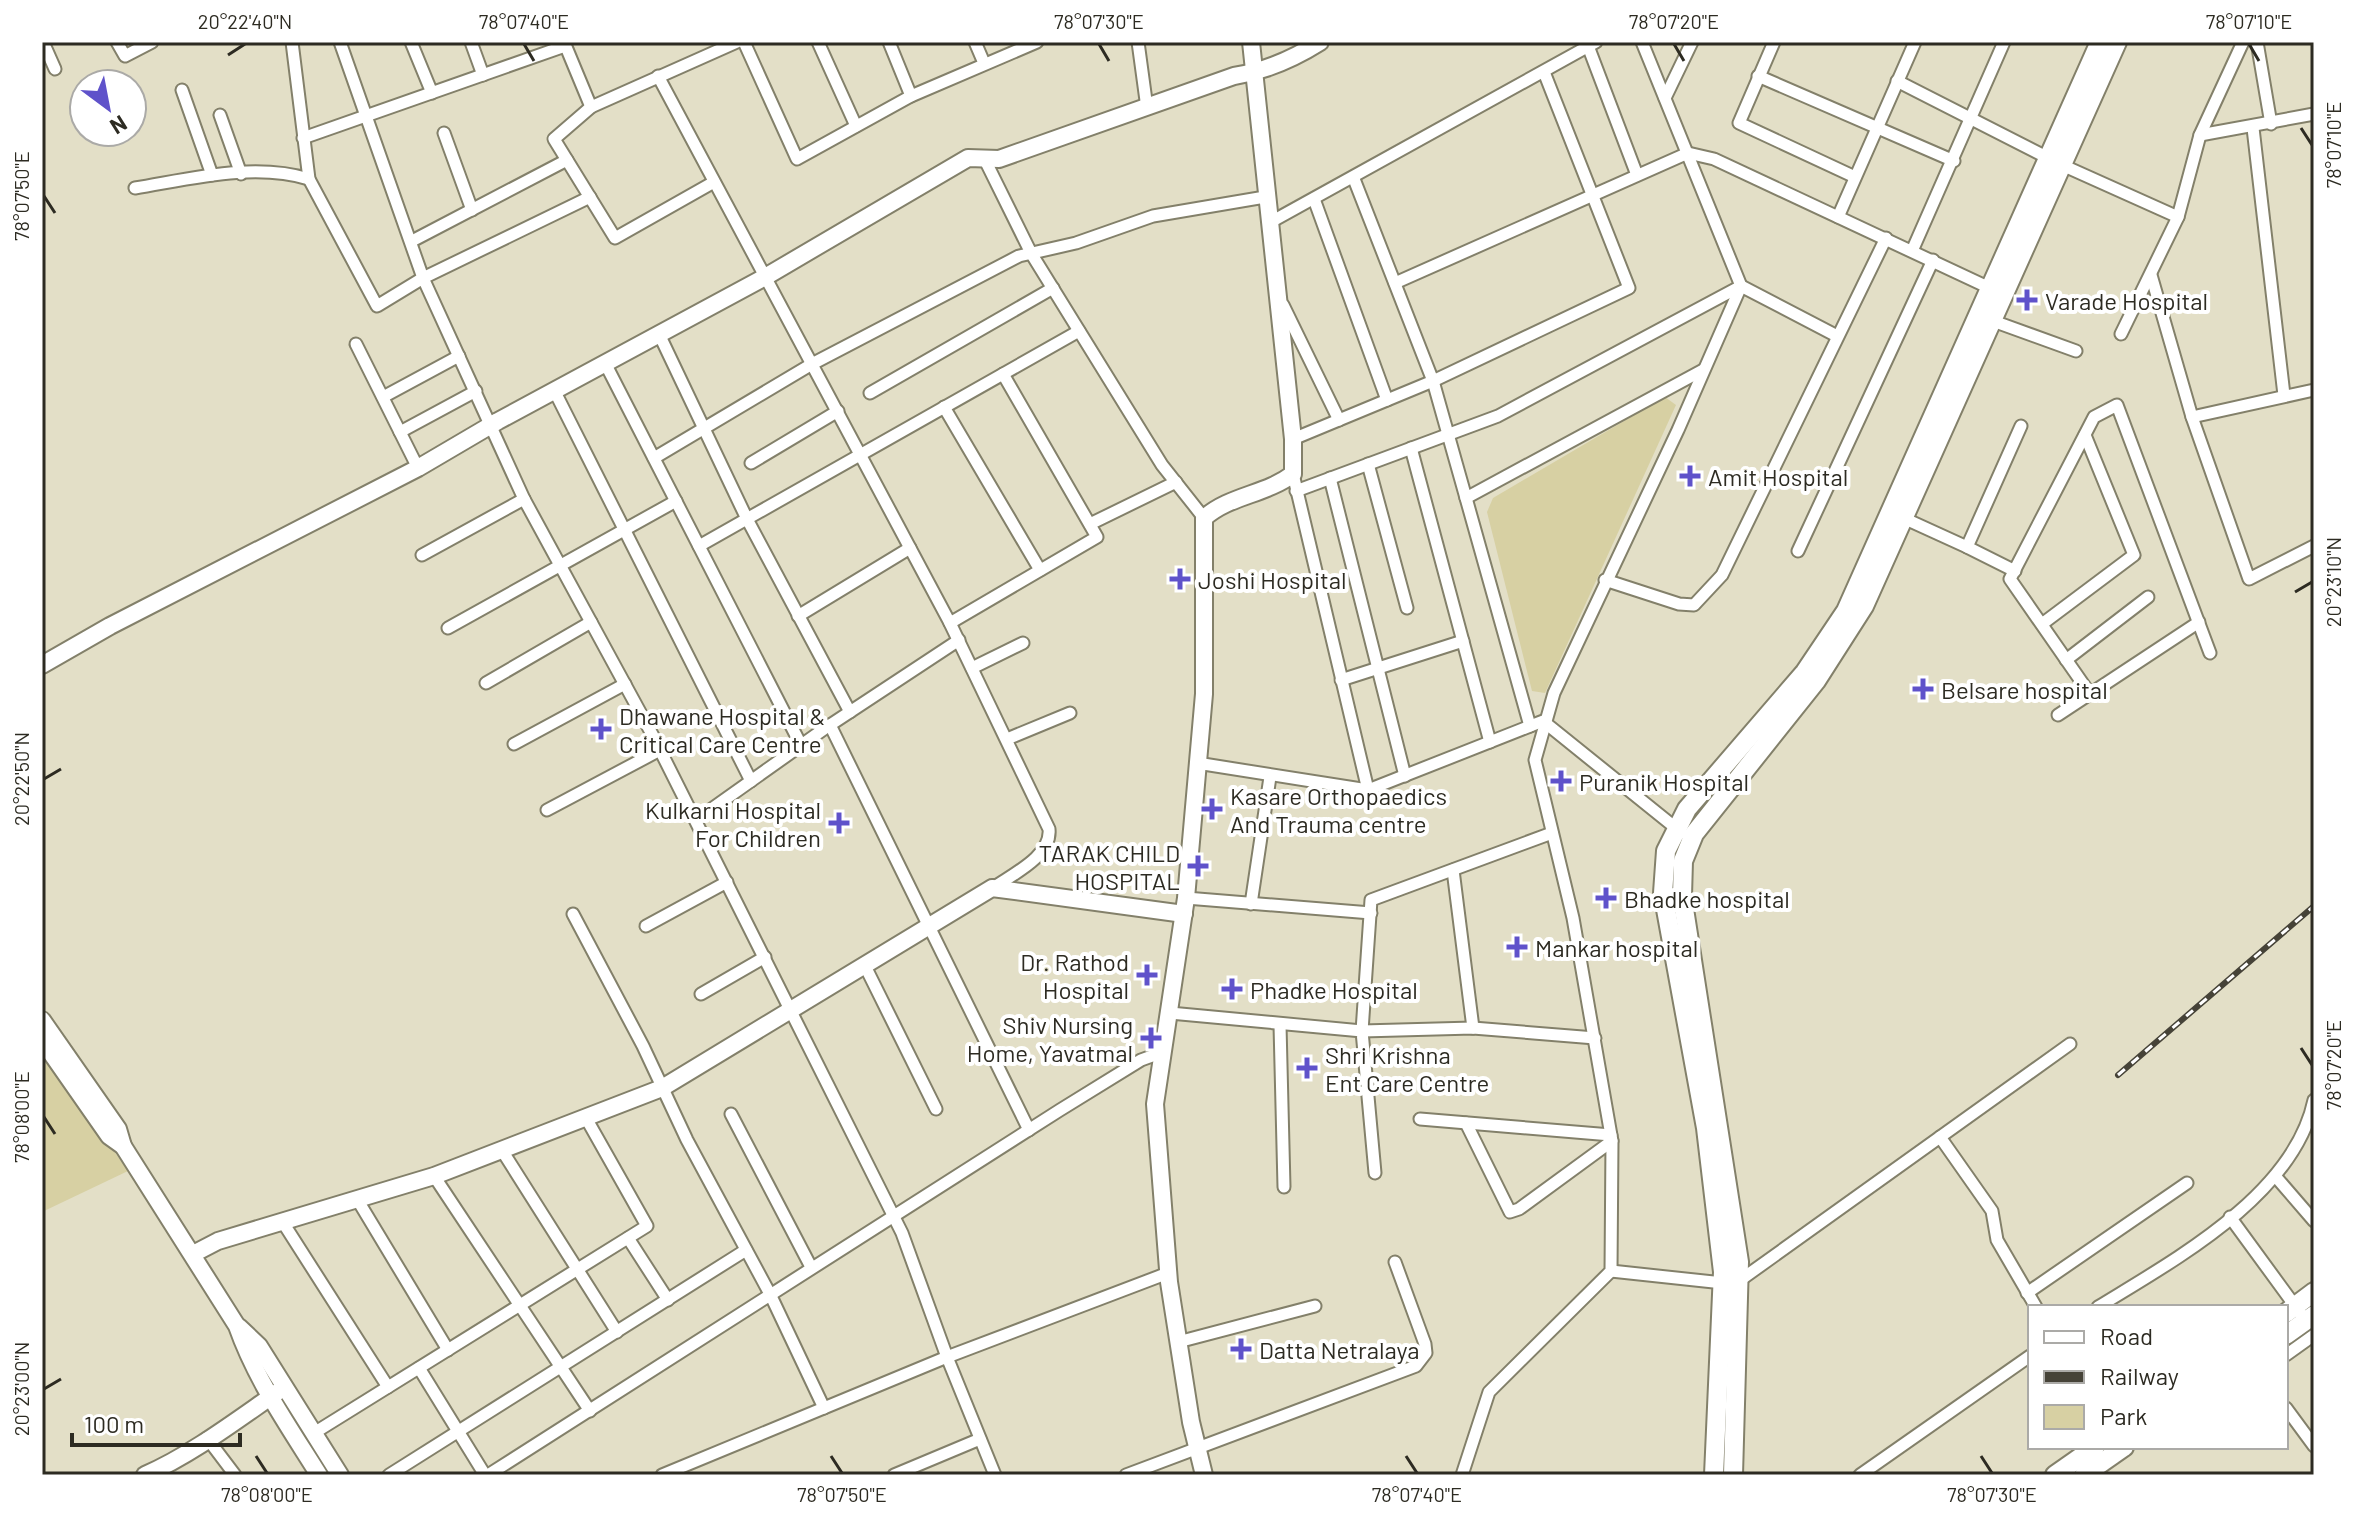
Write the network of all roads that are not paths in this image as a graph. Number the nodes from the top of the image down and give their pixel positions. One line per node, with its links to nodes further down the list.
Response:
1 (43, 42): 29 (street)
2 (117, 42): 3 (street)
3 (152, 42)
4 (292, 42): 52 (street)
5 (340, 42): 44 (street)
6 (411, 42): 37 (street)
7 (471, 42): 32 (street)
8 (737, 42): 33 (street)
9 (744, 42): 47 (street)
10 (818, 42): 47 (street)
11 (889, 42): 38 (street)
12 (975, 42): 28 (street)
13 (1037, 42): 28 (street)
14 (1138, 42): 41 (street)
15 (1251, 42): 30 (street)
16 (1320, 42): 30 (street)
17 (1642, 42): 39 (street)
18 (1692, 42): 39 (street)
19 (1774, 42): 34 (street)
20 (1915, 42): 35 (street)
21 (2004, 42): 45 (street)
22 (2100, 42): 57 (main road)
23 (2117, 42): 57 (main road)
24 (2243, 42): 51 (street)
25 (2257, 42): 46 (street)
26 (564, 44): 32 (street); 40 (street)
27 (1592, 44): 31 (street); 60 (street)
28 (984, 63): 38 (street)
29 (55, 69)
30 (1257, 72): 41 (street); 68 (street)
31 (1544, 72): 63 (street); 66 (street)
32 (483, 75): 37 (street)
33 (658, 76): 40 (street); 64 (street)
34 (1758, 76): 48 (street); 61 (street)
35 (1897, 81): 45 (street); 48 (street)
36 (182, 90): 59 (street)
37 (432, 93): 44 (street)
38 (911, 96): 47 (street)
39 (1665, 98): 53 (street)
40 (591, 107): 54 (street)
41 (1147, 108): 55 (street)
42 (2314, 114): 46 (street)
43 (220, 115): 58 (street)
44 (369, 116): 52 (street); 75 (street)
45 (1973, 120): 56 (street); 57 (street)
46 (2271, 124): 49 (street)
47 (856, 126)
48 (1877, 127): 56 (street); 61 (street)
49 (2253, 128): 51 (street); 104 (street)
50 (444, 133): 70 (street)
51 (2200, 135): 72 (street)
52 (303, 138): 62 (street)
53 (1688, 153): 60 (street); 71 (street); 83 (street)
54 (567, 160): 67 (street); 70 (street)
55 (985, 160): 77 (street); 80 (street)
56 (1954, 161): 76 (street)
57 (2056, 162): 72 (street); 85 (main road)
58 (241, 174): 59 (street); 62 (street)
59 (212, 175): 65 (street)
60 (1637, 175): 66 (street)
61 (1855, 177): 71 (street)
62 (309, 179): 81 (street)
63 (1354, 179): 69 (street); 82 (street)
64 (714, 182): 67 (street); 80 (street)
65 (135, 188)
66 (1593, 193): 82 (street); 99 (street)
67 (590, 197): 81 (street)
68 (1265, 197): 73 (street); 77 (street)
69 (1314, 199): 73 (street); 106 (street)
70 (472, 210): 75 (street)
71 (1838, 217): 74 (street)
72 (2178, 217): 79 (street)
73 (1269, 223): 86 (street)
74 (1886, 238): 76 (street); 91 (street)
75 (412, 241): 81 (street)
76 (1912, 251): 78 (street)
77 (1031, 253): 84 (street); 96 (street)
78 (1933, 260): 85 (street); 139 (street)
79 (2151, 275): 90 (street); 109 (street)
80 (765, 277): 89 (street); 96 (street)
81 (423, 278): 94 (street)
82 (1395, 283): 99 (street)
83 (1741, 286): 91 (street); 97 (street); 115 (street)
84 (1053, 288): 88 (street); 103 (street)
85 (1997, 291): 87 (main road); 130 (main road)
86 (1278, 296): 110 (street); 117 (street)
87 (1993, 321): 93 (street); 130 (main road)
88 (1079, 331): 98 (street); 125 (street)
89 (659, 334): 95 (street); 113 (street)
90 (2121, 334)
91 (1837, 336): 144 (street)
92 (356, 344): 105 (street)
93 (2076, 351)
94 (459, 356): 102 (street); 105 (street)
95 (605, 363): 100 (street); 120 (street)
96 (812, 364): 108 (street); 113 (street)
97 (1704, 370): 127 (street); 144 (street)
98 (1003, 374): 107 (street); 133 (street)
99 (1433, 381): 106 (street); 115 (street)
100 (554, 390): 111 (street); 134 (street)
101 (2314, 390): 104 (street)
102 (476, 391): 111 (street); 114 (street)
103 (870, 393)
104 (2284, 395): 109 (street)
105 (383, 397): 114 (street)
106 (1387, 400): 110 (street)
107 (944, 407): 119 (street); 142 (street)
108 (838, 411): 119 (street); 121 (street)
109 (2192, 417): 136 (street)
110 (1339, 420): 117 (street)
111 (491, 425): 123 (street); 128 (street)
112 (2021, 426): 137 (street)
113 (704, 429): 120 (street); 132 (street)
114 (400, 432): 123 (street)
115 (1448, 433): 118 (street); 127 (street)
116 (2085, 435): 143 (street); 149 (street); 151 (street)
117 (1293, 439): 126 (street)
118 (1411, 448): 122 (street); 154 (street)
119 (861, 455): 132 (street); 138 (street)
120 (654, 458): 129 (street)
121 (751, 463)
122 (1368, 464): 124 (street); 146 (street)
123 (418, 468): 158 (street)
124 (1330, 478): 126 (street); 160 (street)
125 (1176, 482): 131 (street); 133 (street)
126 (1294, 483): 131 (street); 161 (street)
127 (1466, 498): 170 (street)
128 (524, 499): 140 (street); 141 (street)
129 (676, 501): 134 (street); 135 (street)
130 (1897, 515): 137 (street); 183 (main road); 185 (main road)
131 (1204, 518): 176 (street)
132 (747, 519): 135 (street); 147 (street)
133 (1090, 524): 142 (street)
134 (622, 528): 141 (street); 179 (street)
135 (699, 546): 174 (street)
136 (2314, 546)
137 (1967, 547): 143 (street)
138 (910, 548): 147 (street); 150 (street)
139 (1798, 551)
140 (422, 555)
141 (559, 563): 148 (street); 152 (street)
142 (1040, 570): 150 (street)
143 (2015, 571): 151 (street)
144 (1605, 580): 168 (street)
145 (2148, 597): 157 (street)
146 (1407, 608)
147 (798, 616): 165 (street)
148 (591, 622): 162 (street); 163 (street)
149 (2199, 622): 156 (street); 164 (street)
150 (950, 623): 153 (street)
151 (2042, 624): 157 (street)
152 (448, 628)
153 (959, 640): 159 (street); 165 (street)
154 (1463, 641): 160 (street); 172 (street)
155 (1023, 643): 159 (street)
156 (2210, 653)
157 (2066, 660): 164 (street)
158 (42, 665)
159 (972, 668): 171 (street)
160 (1378, 671): 161 (street); 177 (street)
161 (1341, 680): 180 (street)
162 (486, 683)
163 (625, 684): 173 (street); 175 (street)
164 (2090, 694): 167 (street)
165 (850, 712): 169 (street)
166 (1070, 713): 171 (street)
167 (2058, 715)
168 (1543, 721): 170 (street); 183 (street); 184 (street)
169 (830, 725): 174 (street); 193 (street)
170 (1530, 726): 172 (street)
171 (1007, 739): 188 (street)
172 (1490, 742): 177 (street)
173 (514, 744)
174 (801, 745): 179 (street)
175 (660, 750): 181 (street); 182 (street)
176 (1197, 763): 178 (street); 190 (street)
177 (1405, 776): 180 (street)
178 (1270, 777): 180 (street); 189 (street)
179 (751, 781): 182 (street)
180 (1368, 790)
181 (547, 810)
182 (696, 820): 187 (street)
183 (1675, 828): 185 (street); 239 (main road)
184 (1552, 833): 186 (street); 204 (street)
185 (1691, 839): 239 (main road)
186 (1453, 870): 191 (street); 202 (street)
187 (727, 882): 194 (street); 195 (street)
188 (992, 888): 190 (street); 193 (street)
189 (1251, 904): 190 (street); 191 (street)
190 (1185, 906): 199 (street)
191 (1371, 913): 203 (street)
192 (573, 914): 208 (street)
193 (930, 925): 196 (street); 216 (street)
194 (646, 926)
195 (765, 957): 197 (street); 198 (street)
196 (864, 964): 198 (street); 210 (street)
197 (701, 994)
198 (792, 1009): 208 (street); 227 (street)
199 (1170, 1013): 201 (street); 207 (street)
200 (42, 1020): 219 (street)
201 (1280, 1025): 203 (street); 225 (street)
202 (1473, 1028): 203 (street); 204 (street)
203 (1362, 1031): 221 (street)
204 (1595, 1038): 218 (street)
205 (42, 1040): 219 (street)
206 (2070, 1044): 217 (street)
207 (1163, 1052): 216 (street); 238 (street)
208 (662, 1088): 213 (street); 232 (street)
209 (2314, 1100): 212 (street)
210 (936, 1109)
211 (731, 1114): 235 (street)
212 (2312, 1116): 223 (street)
213 (586, 1118): 220 (street); 231 (street)
214 (1420, 1119): 215 (street)
215 (1466, 1123): 218 (street); 218 (street)
216 (1029, 1130): 227 (street)
217 (1940, 1137): 239 (street); 241 (street)
218 (1612, 1138): 237 (street)
219 (123, 1146): 233 (street)
220 (503, 1152): 222 (street); 236 (street)
221 (1375, 1173)
222 (434, 1176): 226 (street); 244 (street)
223 (2276, 1177): 228 (street); 230 (street)
224 (2187, 1183): 241 (street)
225 (1284, 1187)
226 (357, 1199): 229 (street); 253 (street)
227 (894, 1216): 235 (street); 255 (street)
228 (2230, 1217): 246 (street); 248 (street)
229 (282, 1221): 233 (street); 260 (street)
230 (2314, 1221)
231 (628, 1238): 236 (street); 243 (street)
232 (746, 1250): 242 (street); 243 (street)
233 (193, 1254): 249 (street)
234 (1395, 1262): 270 (street)
235 (811, 1267): 242 (street)
236 (577, 1269): 244 (street); 250 (street)
237 (1611, 1271): 239 (street); 288 (street)
238 (1168, 1273): 252 (street); 255 (street)
239 (1731, 1282): 273 (main road); 276 (main road)
240 (2314, 1292): 248 (main road)
241 (2027, 1293): 245 (street)
242 (770, 1294): 262 (street); 263 (street)
243 (668, 1300): 250 (street)
244 (521, 1305): 253 (street); 257 (street)
245 (2035, 1305)
246 (2101, 1305)
247 (1315, 1306): 252 (street)
248 (2303, 1318): 251 (main road); 254 (street)
249 (237, 1326): 259 (street); 261 (street)
250 (617, 1332): 257 (street)
251 (2288, 1333)
252 (1178, 1342): 270 (street)
253 (448, 1350): 258 (street)
254 (2288, 1351)
255 (947, 1357): 262 (street); 268 (street)
256 (2028, 1357): 275 (street)
257 (563, 1366): 263 (street); 265 (street)
258 (419, 1368): 260 (street); 265 (street)
259 (285, 1387): 261 (street); 266 (street)
260 (388, 1387): 266 (street)
261 (270, 1397): 267 (street); 279 (street)
262 (824, 1408): 283 (street)
263 (590, 1411): 282 (street)
264 (2288, 1411): 269 (street)
265 (459, 1431): 281 (street); 282 (street)
266 (314, 1433): 280 (street)
267 (207, 1438): 274 (street); 278 (street)
268 (980, 1439): 284 (street); 285 (street)
269 (2314, 1446)
270 (1197, 1447): 286 (street); 287 (street)
271 (2092, 1449): 290 (main road)
272 (2121, 1449): 291 (main road)
273 (1734, 1466): 276 (street)
274 (170, 1470): 277 (street)
275 (1876, 1471): 289 (street)
276 (1711, 1473)
277 (145, 1475)
278 (235, 1475)
279 (319, 1475)
280 (340, 1475)
281 (389, 1475)
282 (486, 1475)
283 (662, 1475)
284 (894, 1475)
285 (995, 1475)
286 (1126, 1475)
287 (1204, 1475)
288 (1462, 1475)
289 (1860, 1475)
290 (2055, 1475)
291 (2084, 1475)

